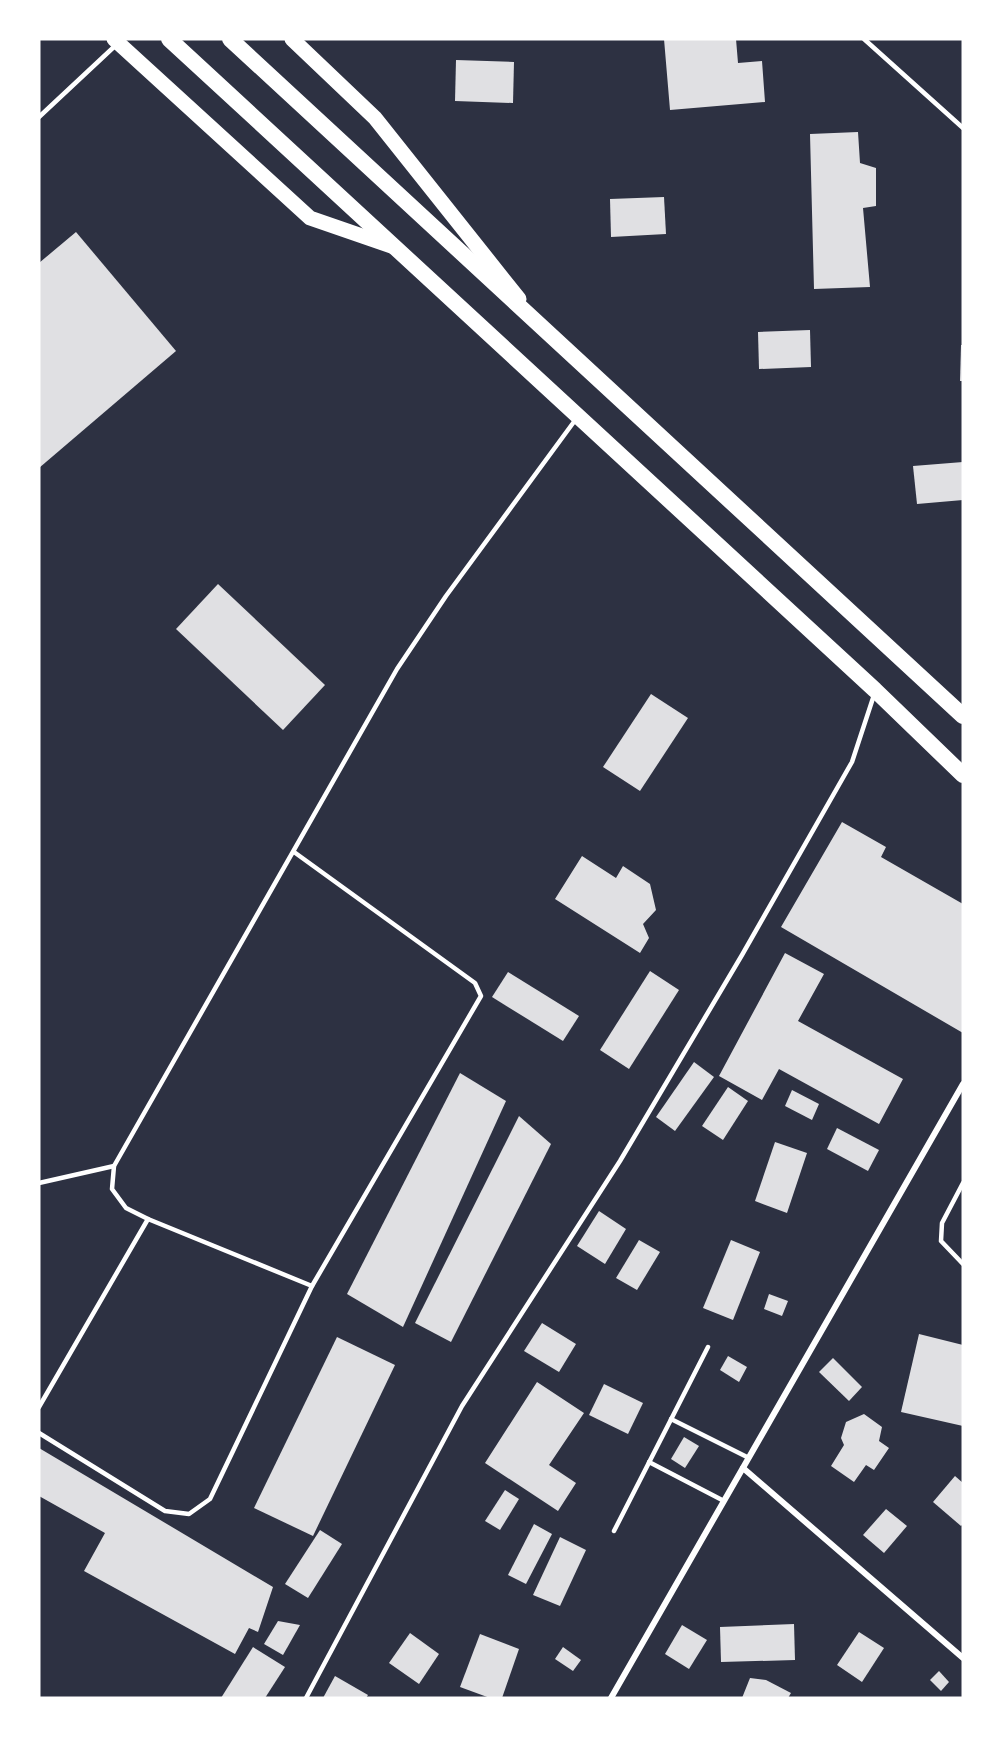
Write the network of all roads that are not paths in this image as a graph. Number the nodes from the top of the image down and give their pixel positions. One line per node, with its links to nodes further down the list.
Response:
1 (230, 39): 9 (highway)
2 (292, 39): 9 (main road)
3 (864, 39): 7 (lane)
4 (116, 41): 6 (lane); 8 (main road)
5 (174, 43): 8 (highway)
6 (39, 117)
7 (963, 128)
8 (397, 248): 10 (highway)
9 (544, 329): 12 (highway)
10 (578, 417): 11 (highway); 14 (lane)
11 (875, 690): 13 (highway); 32 (lane)
12 (963, 716)
13 (963, 775)
14 (294, 852): 16 (lane); 21 (lane)
15 (963, 1084): 26 (street)
16 (114, 1166): 17 (lane); 19 (lane)
17 (39, 1183)
18 (963, 1183): 20 (lane)
19 (148, 1219): 21 (lane); 23 (lane)
20 (963, 1264)
21 (312, 1286): 25 (lane)
22 (708, 1347): 24 (lane)
23 (39, 1407)
24 (671, 1419): 26 (lane); 27 (lane)
25 (39, 1433)
26 (749, 1458): 28 (street)
27 (649, 1461): 29 (lane); 30 (lane)
28 (743, 1468): 29 (street); 31 (street)
29 (724, 1501): 33 (street)
30 (614, 1531)
31 (963, 1658)
32 (306, 1698)
33 (611, 1698)

